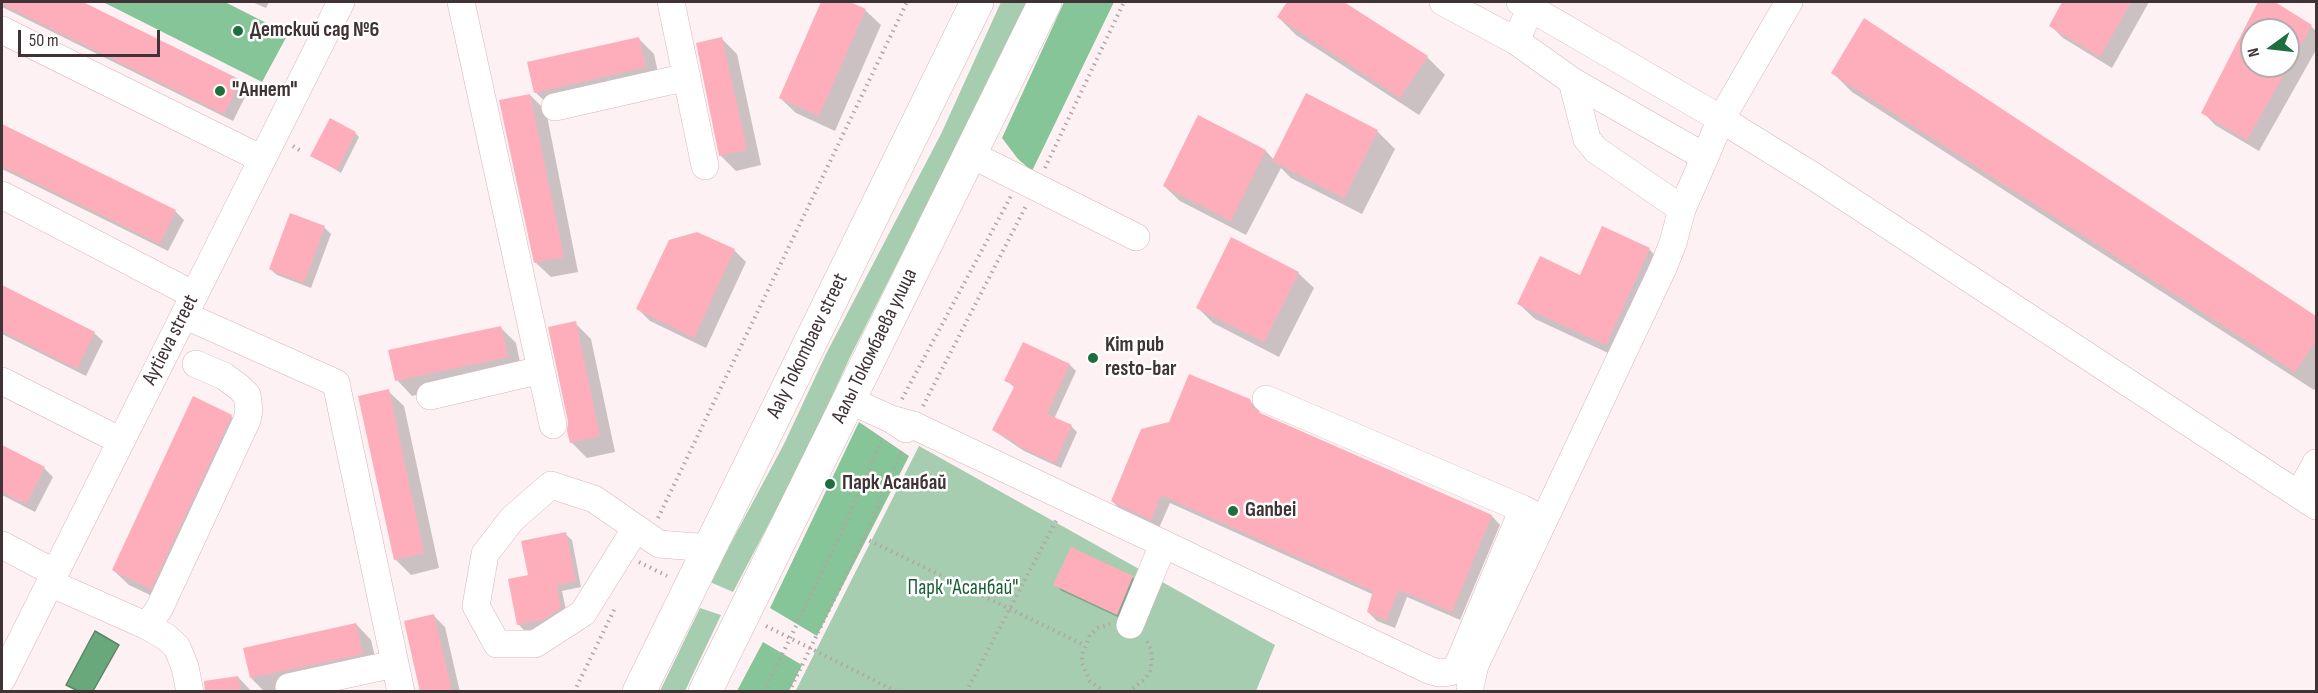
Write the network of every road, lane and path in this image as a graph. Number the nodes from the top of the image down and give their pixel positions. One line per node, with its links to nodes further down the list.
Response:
1 (341, 2): 19 (street, Aytieva street)
2 (461, 2): 27 (street)
3 (670, 2): 13 (street)
4 (907, 2): 39 (path)
5 (976, 2): 42 (main road, Aaly Tokombaev street)
6 (1045, 2): 17 (main road, Аалы Токомбаева улица)
7 (1124, 2): 21 (path)
8 (1443, 2): 12 (street)
9 (1789, 2): 16 (street)
10 (1525, 5): 12 (street); 16 (street)
11 (2, 30): 19 (street)
12 (1516, 41): 14 (street)
13 (687, 77): 15 (street); 20 (street)
14 (1572, 81): 18 (street); 23 (street)
15 (555, 107)
16 (1721, 119): 18 (street); 36 (street)
17 (970, 154): 21 (street); 31 (main road, Аалы Токомбаева улица)
18 (1705, 157): 23 (street)
19 (262, 159): 25 (street, Aytieva street)
20 (705, 166)
21 (1036, 187): 24 (street); 33 (path)
22 (2, 195): 25 (street)
23 (1682, 209): 38 (street)
24 (1136, 237)
25 (189, 305): 34 (street, Aytieva street); 55 (street)
26 (196, 364): 52 (street)
27 (541, 370): 29 (street); 32 (street)
28 (2, 381): 34 (street)
29 (430, 396)
30 (1266, 399): 38 (street)
31 (849, 400): 33 (street); 63 (main road, Аалы Токомбаева улица)
32 (554, 425)
33 (905, 425): 37 (street); 40 (path); 58 (street)
34 (121, 441): 47 (street, Aytieva street)
35 (2316, 463): 36 (street)
36 (2308, 500)
37 (1064, 506): 43 (street); 49 (path)
38 (1533, 515): 58 (street)
39 (643, 532): 39 (street); 42 (street); 44 (path)
40 (864, 538): 49 (path); 54 (path)
41 (2, 545): 47 (street)
42 (709, 548): 62 (main road, Aaly Tokombaev street)
43 (1160, 552): 51 (street); 58 (street)
44 (638, 561): 45 (path); 46 (path)
45 (633, 571)
46 (668, 577)
47 (52, 578): 52 (street); 56 (street, Aytieva street)
48 (619, 601): 61 (path)
49 (1009, 608): 53 (path); 66 (path)
50 (761, 623): 54 (path)
51 (1130, 625): 53 (path); 68 (path)
52 (147, 626): 59 (street)
53 (1084, 645): 67 (path)
54 (810, 648): 64 (path); 65 (path)
55 (394, 664): 57 (street); 60 (street)
56 (2, 679)
57 (289, 687)
58 (1451, 687)
59 (190, 692)
60 (401, 692)
61 (574, 692)
62 (639, 692)
63 (705, 692)
64 (789, 692)
65 (897, 692)
66 (966, 692)
67 (1105, 692)
68 (1128, 692)

